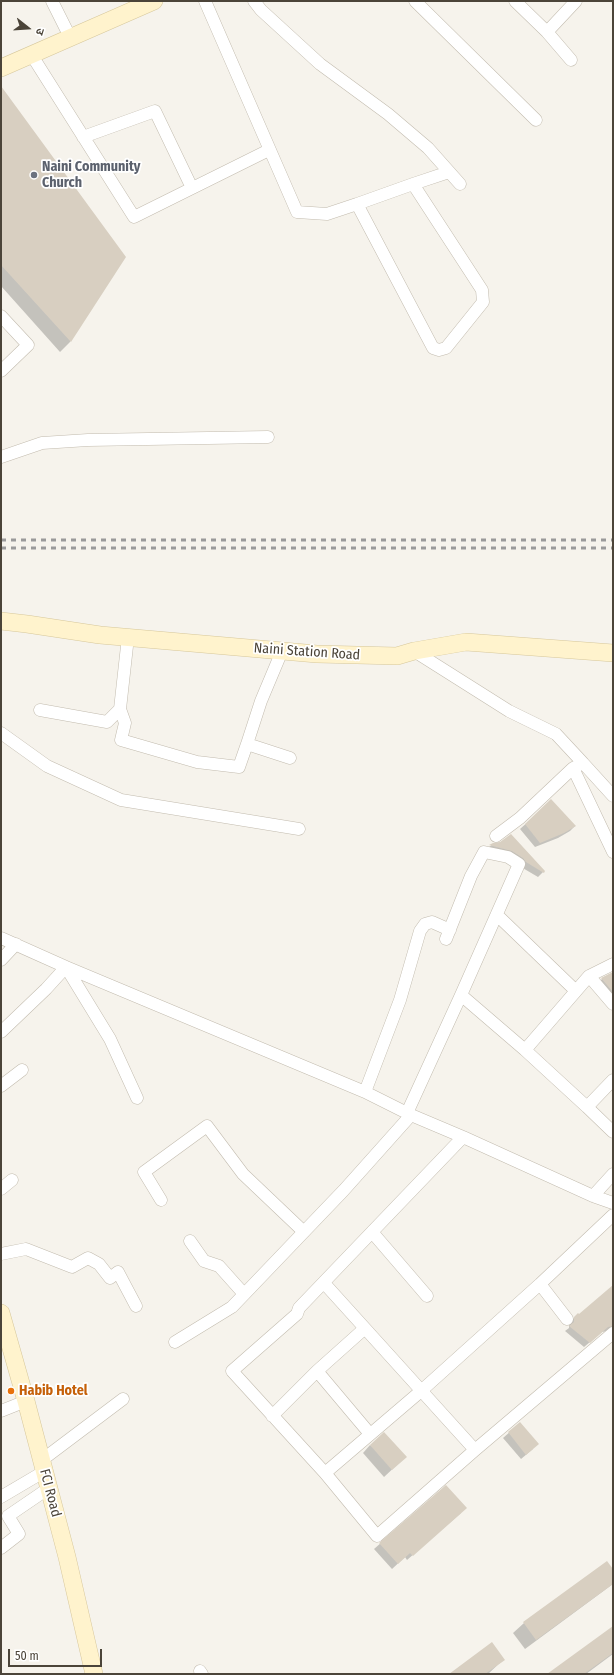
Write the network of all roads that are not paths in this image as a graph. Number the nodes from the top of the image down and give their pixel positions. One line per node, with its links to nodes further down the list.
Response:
1 (52, 1): 9 (street)
2 (154, 1): 9 (street)
3 (205, 1): 15 (street)
4 (254, 1): 16 (street)
5 (515, 1): 8 (street)
6 (576, 1): 8 (street)
7 (422, 3): 13 (street)
8 (547, 32): 11 (street)
9 (70, 37): 10 (street)
10 (31, 54): 12 (street); 14 (street)
11 (571, 60)
12 (1, 68)
13 (536, 120)
14 (83, 137): 19 (street); 19 (street)
15 (269, 150): 19 (street); 20 (street)
16 (449, 172): 17 (street); 18 (street)
17 (413, 184): 20 (street); 20 (street)
18 (460, 184)
19 (192, 188)
20 (357, 204)
21 (1, 316): 22 (street)
22 (1, 371)
23 (268, 437): 24 (street)
24 (1, 457)
25 (1, 621): 26 (street, Naini Station Road)
26 (128, 637): 27 (street, Naini Station Road); 30 (street)
27 (282, 651): 28 (street, Naini Station Road); 33 (street)
28 (414, 651): 29 (street, Naini Station Road); 35 (street)
29 (613, 653)
30 (120, 709): 31 (street); 33 (street)
31 (40, 710)
32 (1, 733): 37 (street)
33 (247, 744): 34 (street)
34 (290, 758)
35 (578, 766): 36 (street); 38 (street); 39 (street)
36 (613, 796)
37 (299, 829)
38 (496, 836)
39 (613, 852)
40 (497, 915): 47 (street); 48 (street); 55 (street)
41 (1, 938): 42 (street)
42 (16, 944): 43 (street); 45 (street)
43 (1, 960)
44 (613, 964): 46 (street)
45 (66, 967): 50 (street); 55 (street); 56 (street)
46 (589, 976): 47 (street); 49 (street)
47 (576, 991): 51 (street)
48 (462, 995): 51 (street); 58 (street)
49 (613, 1004)
50 (2, 1032)
51 (525, 1050): 57 (street)
52 (22, 1070): 54 (street)
53 (613, 1080): 57 (street)
54 (1, 1086)
55 (366, 1092): 58 (street)
56 (137, 1098)
57 (587, 1107): 59 (street)
58 (409, 1114): 60 (street); 68 (street)
59 (613, 1132)
60 (463, 1137): 64 (street); 69 (street)
61 (613, 1174): 64 (street)
62 (12, 1180): 63 (street)
63 (1, 1189)
64 (593, 1196): 66 (street)
65 (161, 1200): 68 (street)
66 (613, 1203)
67 (613, 1215): 73 (street)
68 (304, 1232): 74 (street)
69 (372, 1232): 72 (street); 75 (street)
70 (190, 1241): 74 (street)
71 (1, 1254): 76 (street)
72 (324, 1283): 79 (street); 87 (street)
73 (540, 1284): 78 (street); 83 (street)
74 (244, 1294): 81 (street)
75 (427, 1296)
76 (136, 1306)
77 (1, 1313): 85 (street, FCI Road)
78 (567, 1319)
79 (364, 1329): 82 (street); 83 (street)
80 (613, 1333): 89 (street)
81 (175, 1342)
82 (317, 1371): 87 (street); 88 (street)
83 (421, 1391): 88 (street); 89 (street)
84 (123, 1399): 90 (street)
85 (26, 1401): 86 (street); 90 (street, FCI Road)
86 (1, 1411)
87 (272, 1416): 91 (street)
88 (370, 1434): 91 (street)
89 (475, 1450): 91 (street)
90 (43, 1466): 92 (street, FCI Road); 93 (street)
91 (325, 1473)
92 (49, 1488): 94 (street); 95 (street, FCI Road)
93 (1, 1497)
94 (1, 1548)
95 (94, 1674)

